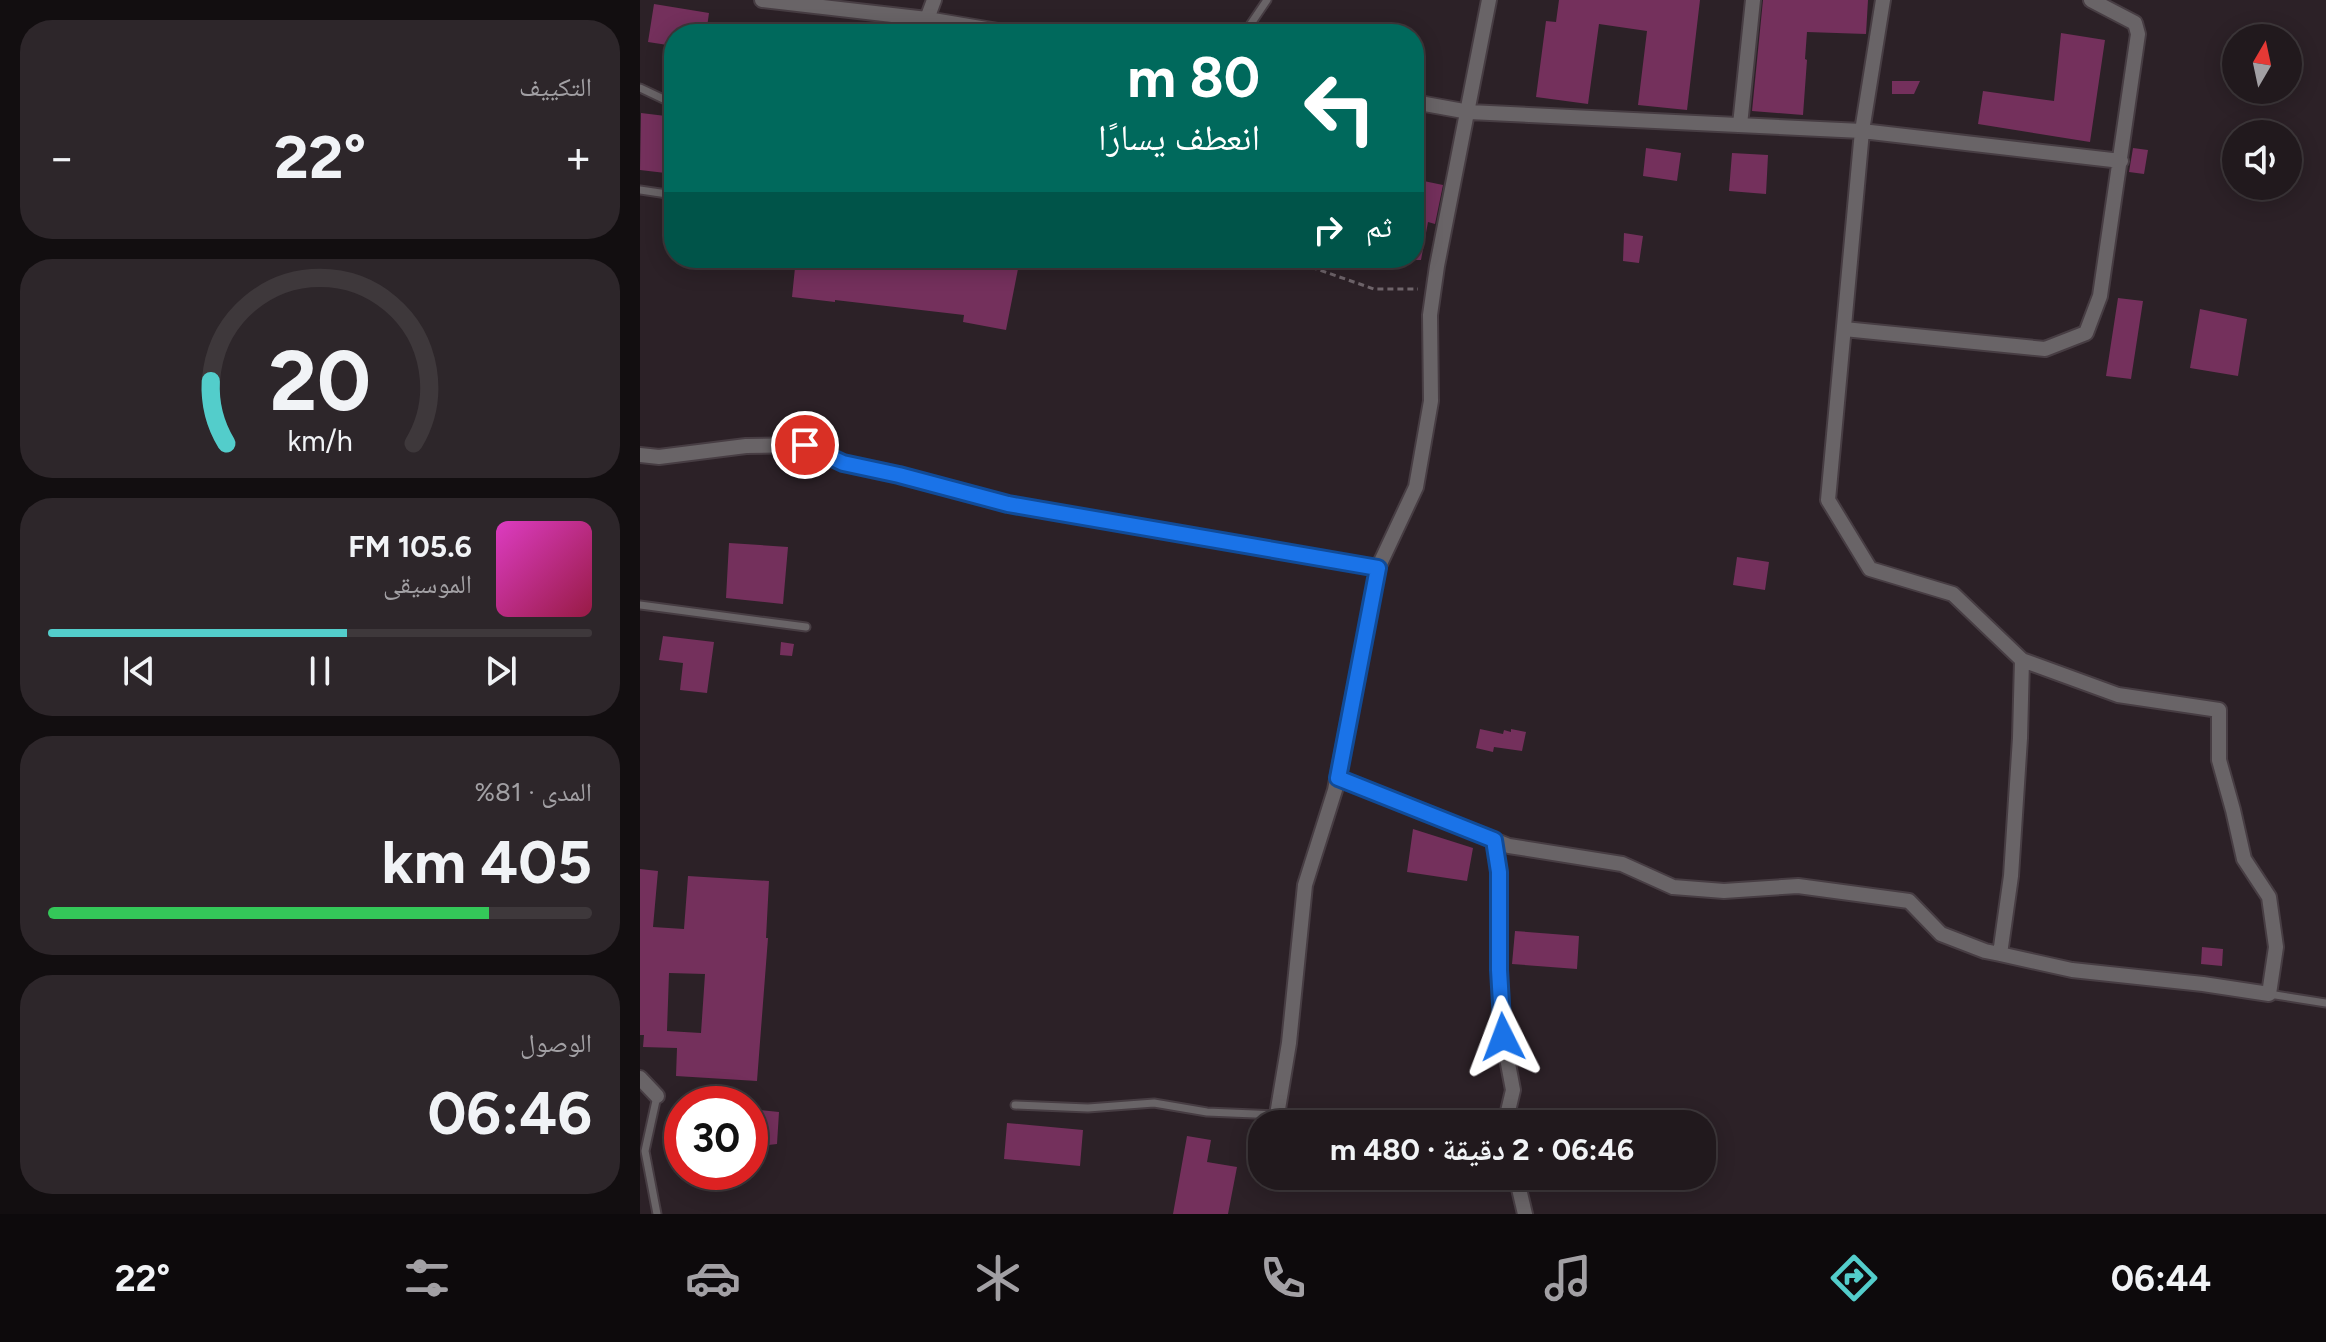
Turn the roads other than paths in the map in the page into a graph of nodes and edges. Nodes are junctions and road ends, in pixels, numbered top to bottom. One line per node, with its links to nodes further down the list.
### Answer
1 (762, 0): 8 (street)
2 (934, 0): 8 (street)
3 (1267, 0): 10 (lane)
4 (1489, 0): 14 (street)
5 (1753, 0): 15 (street)
6 (1883, 0): 16 (street)
7 (2091, 0): 17 (street)
8 (927, 19): 9 (street)
9 (957, 24)
10 (1251, 24)
11 (640, 90): 12 (lane)
12 (664, 100)
13 (1424, 104): 14 (street)
14 (1469, 112): 15 (street); 22 (street)
15 (1740, 125): 16 (street)
16 (1862, 131): 17 (street); 20 (street)
17 (2121, 161): 20 (street)
18 (640, 190): 19 (lane)
19 (664, 194)
20 (1844, 329): 25 (street)
21 (640, 455): 22 (street)
22 (1378, 568): 26 (street)
23 (640, 605): 24 (lane)
24 (806, 627)
25 (2022, 660): 28 (street); 29 (street)
26 (1338, 778): 27 (street); 34 (street)
27 (1494, 840): 28 (street); 35 (street)
28 (2000, 954): 29 (street)
29 (2269, 994): 30 (lane)
30 (2326, 1003)
31 (640, 1078): 32 (street)
32 (657, 1096): 38 (lane)
33 (1015, 1105): 36 (lane)
34 (1278, 1110)
35 (1508, 1110)
36 (1248, 1114)
37 (1519, 1190): 39 (street)
38 (657, 1214)
39 (1525, 1214)

